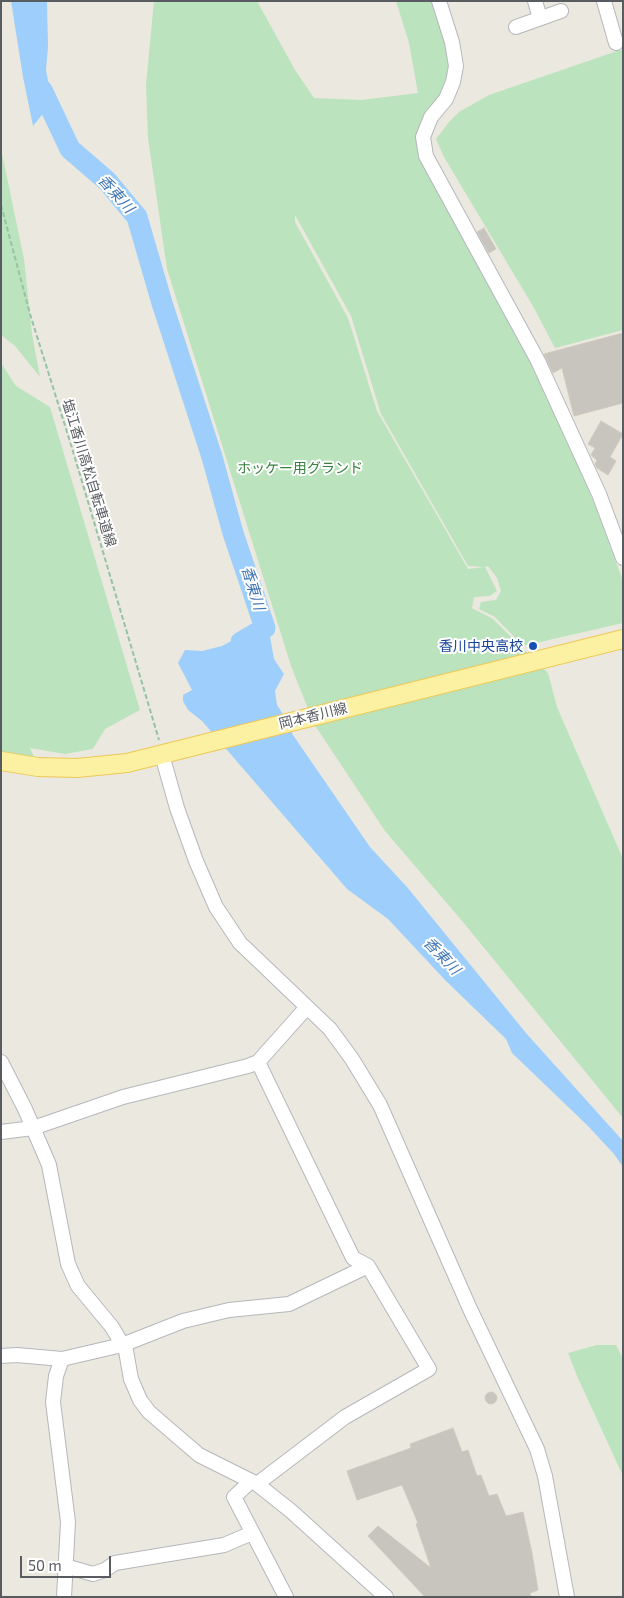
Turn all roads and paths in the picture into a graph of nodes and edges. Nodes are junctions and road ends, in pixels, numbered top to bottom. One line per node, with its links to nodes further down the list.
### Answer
1 (439, 1): 9 (street)
2 (535, 1): 5 (street)
3 (604, 1): 7 (street)
4 (561, 11): 5 (street)
5 (540, 18): 6 (street)
6 (516, 27)
7 (616, 43)
8 (1, 205): 11 (path, 塩江香川高松自転車道線)
9 (623, 558)
10 (623, 639): 11 (main road, 岡本香川線)
11 (161, 750): 12 (main road, 岡本香川線); 13 (street)
12 (1, 761)
13 (307, 1007): 15 (street); 28 (street)
14 (1, 1062): 16 (street)
15 (258, 1062): 16 (street); 18 (street)
16 (33, 1128): 17 (street); 19 (street)
17 (1, 1132)
18 (368, 1266): 19 (street); 22 (street)
19 (122, 1345): 21 (street); 22 (street)
20 (1, 1356): 21 (street)
21 (62, 1359): 24 (street)
22 (254, 1482): 23 (street); 27 (street)
23 (252, 1533): 24 (street); 26 (street)
24 (65, 1566): 25 (street)
25 (64, 1597)
26 (286, 1597)
27 (386, 1597)
28 (567, 1597)

